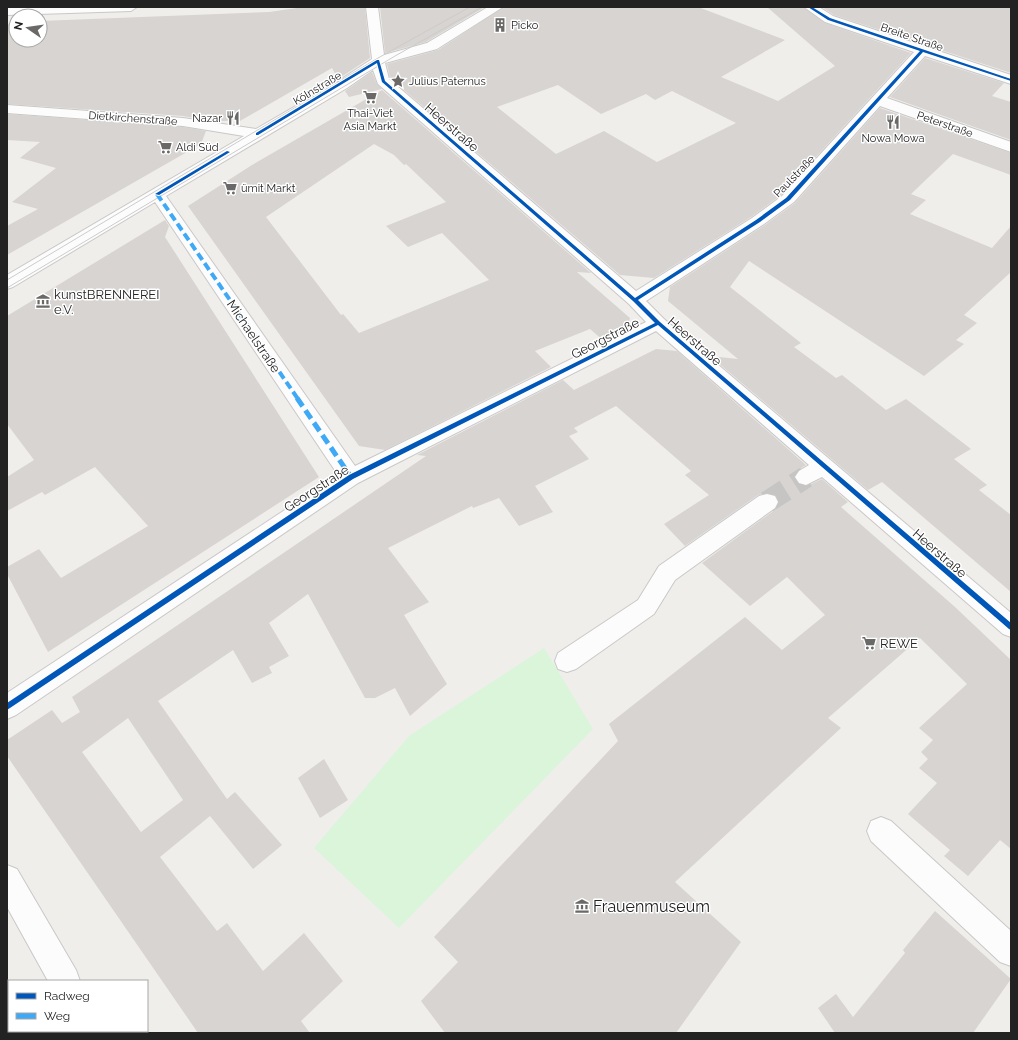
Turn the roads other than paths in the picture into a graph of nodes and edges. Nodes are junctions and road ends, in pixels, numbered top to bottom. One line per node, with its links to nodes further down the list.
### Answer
1 (123, 7): 2 (street); 7 (street)
2 (131, 7)
3 (372, 7): 11 (street, Heerstraße)
4 (475, 7): 8 (street)
5 (497, 7): 11 (street, Kölnstraße)
6 (810, 7): 10 (street, Breite Straße)
7 (7, 11)
8 (444, 24)
9 (425, 34): 11 (street)
10 (922, 51): 12 (street, Breite Straße); 13 (street, Paulstraße)
11 (378, 57): 15 (street, Kölnstraße); 19 (street, Heerstraße)
12 (1011, 80)
13 (878, 100): 16 (street, Peterstraße); 19 (street, Paulstraße)
14 (7, 109): 15 (street, Dietkirchenstraße)
15 (257, 134): 17 (street, Kölnstraße)
16 (1011, 147)
17 (158, 194): 18 (street, Kölnstraße); 21 (street, Michaelstraße)
18 (7, 283)
19 (635, 300): 20 (street, Heerstraße)
20 (658, 323): 21 (street, Georgstraße); 23 (street, Heerstraße)
21 (351, 477): 25 (street, Georgstraße)
22 (767, 502): 24 (street)
23 (1011, 627)
24 (567, 661)
25 (7, 707)
26 (881, 831): 28 (street)
27 (7, 879): 29 (street)
28 (1011, 951)
29 (64, 980)

